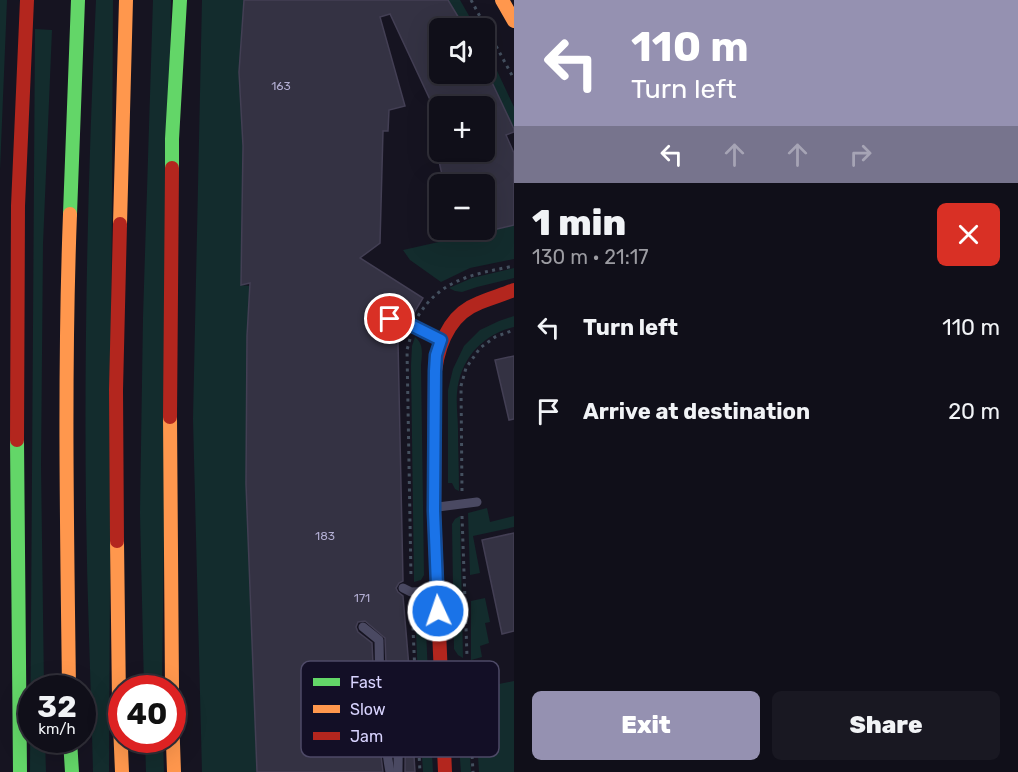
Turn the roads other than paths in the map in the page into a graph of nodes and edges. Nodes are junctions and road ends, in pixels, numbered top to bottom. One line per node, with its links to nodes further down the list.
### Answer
1 (27, 0): 26 (main road)
2 (78, 0): 19 (main road)
3 (126, 0): 28 (main road)
4 (180, 0): 20 (main road)
5 (501, 0): 6 (main road)
6 (514, 21)
7 (514, 290): 8 (main road)
8 (494, 299): 9 (main road); 11 (main road)
9 (514, 299)
10 (390, 319): 11 (lane)
11 (441, 340): 13 (main road)
12 (477, 502): 13 (lane)
13 (434, 508): 15 (main road)
14 (403, 588): 15 (lane)
15 (437, 591): 18 (main road)
16 (363, 627): 17 (lane)
17 (379, 661)
18 (441, 661)
19 (69, 675)
20 (172, 675)
21 (71, 753): 27 (main road)
22 (173, 753): 29 (main road)
23 (387, 757): 30 (lane)
24 (398, 757): 31 (lane)
25 (444, 757): 32 (main road)
26 (20, 772)
27 (72, 772)
28 (122, 772)
29 (174, 772)
30 (390, 772)
31 (398, 772)
32 (445, 772)

